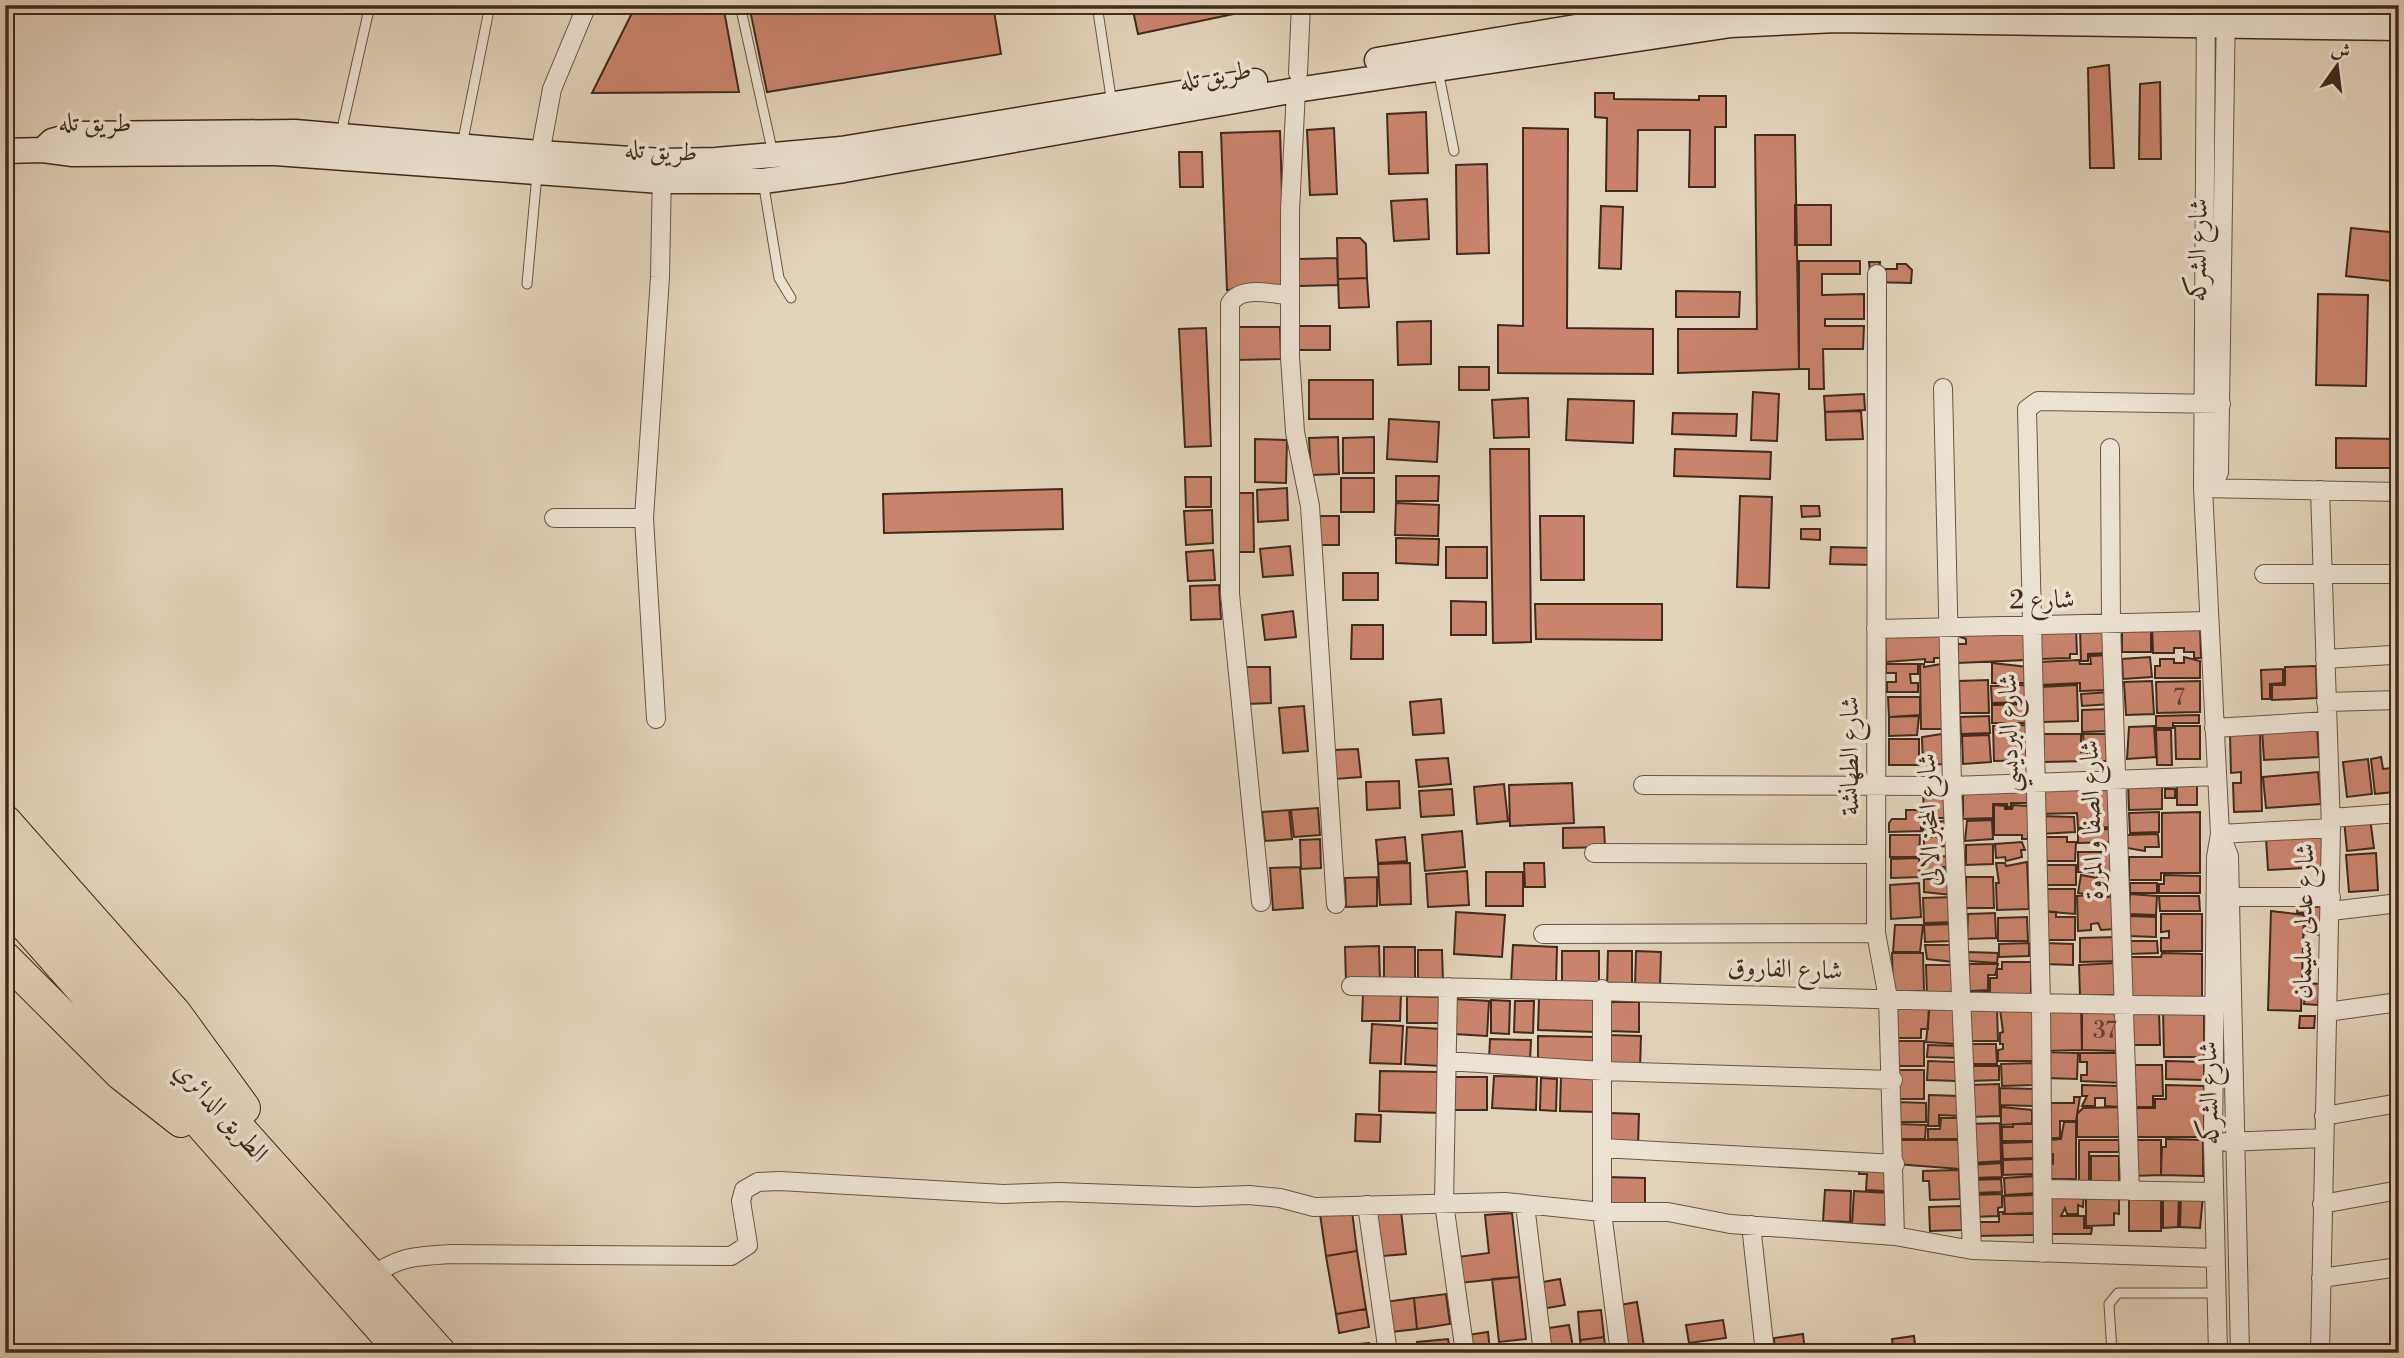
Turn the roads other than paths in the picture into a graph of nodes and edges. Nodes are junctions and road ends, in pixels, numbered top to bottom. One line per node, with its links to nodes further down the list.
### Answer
1 (370, 5): 17 (lane)
2 (490, 5): 18 (lane)
3 (587, 5): 22 (street)
4 (740, 5): 23 (lane)
5 (1097, 5): 15 (lane)
6 (1301, 5): 14 (street)
7 (1726, 5): 14 (main road, طريق تله)
8 (2299, 5): 9 (main road)
9 (2399, 8)
10 (2106, 14): 11 (main road, طريق تله); 13 (main road, طريق تله)
11 (2216, 15): 12 (main road, طريق تله); 30 (street, شارع الشركه)
12 (2399, 28)
13 (1438, 68): 14 (main road, طريق تله); 21 (lane)
14 (1297, 82): 16 (main road, طريق تله); 27 (street)
15 (1112, 104): 16 (main road, طريق تله); 23 (main road, طريق تله)
16 (1154, 107): 23 (main road, طريق تله)
17 (341, 134): 18 (main road, طريق تله); 19 (main road, طريق تله)
18 (461, 147): 22 (main road, طريق تله)
19 (43, 150): 20 (main road, طريق تله); 22 (main road, طريق تله)
20 (5, 151)
21 (1454, 151)
22 (539, 162): 24 (main road, طريق تله); 26 (lane)
23 (769, 169): 24 (main road, طريق تله); 28 (lane)
24 (662, 171): 35 (street)
25 (1877, 274): 44 (street, شارع الطهانشة)
26 (527, 284)
27 (1289, 295): 67 (street); 69 (street)
28 (791, 298)
29 (1943, 388): 43 (street, شارع المخبز الالى)
30 (2212, 404): 32 (street, شارع الشركه); 42 (street, شارع البرديسي)
31 (2110, 448): 41 (street, شارع الصفا و المروة)
32 (2203, 488): 33 (street); 40 (street, شارع الشركه)
33 (2320, 490): 34 (street); 37 (street, شارع عدلى سليمان)
34 (2399, 492)
35 (644, 518): 36 (street); 49 (street)
36 (554, 519)
37 (2322, 573): 38 (street); 39 (street); 46 (street, شارع عدلى سليمان)
38 (2264, 574)
39 (2399, 574)
40 (2208, 621): 41 (street, شارع 2); 51 (street, شارع الشركه)
41 (2111, 624): 42 (street, شارع 2); 53 (street, شارع الصفا و المروة)
42 (2032, 626): 43 (street, شارع 2); 54 (street, شارع البرديسي)
43 (1948, 627): 44 (street, شارع 2); 57 (street, شارع المخبز الالى)
44 (1876, 629): 56 (street, شارع الطهانشة)
45 (2392, 655): 46 (street)
46 (2325, 659): 48 (street, شارع عدلى سليمان)
47 (2399, 700): 48 (street)
48 (2326, 702): 50 (street, شارع عدلى سليمان)
49 (656, 719)
50 (2327, 721): 51 (street); 60 (street, شارع عدلى سليمان)
51 (2214, 728): 52 (street, شارع الشركه)
52 (2217, 776): 53 (street); 61 (street, شارع الشركه)
53 (2116, 780): 54 (street); 81 (street, شارع الصفا و المروة)
54 (2036, 783): 57 (street); 80 (street, شارع البرديسي)
55 (1643, 785): 56 (street)
56 (1876, 786): 57 (street); 63 (street, شارع الطهانشة)
57 (1952, 786): 79 (street, شارع المخبز الالى)
58 (2399, 813): 60 (street)
59 (5, 821): 103 (highway)
60 (2331, 823): 61 (street); 70 (street, شارع عدلى سليمان)
61 (2220, 834): 65 (street, شارع الشركه)
62 (1594, 853): 63 (street)
63 (1875, 854): 71 (street, شارع الطهانشة)
64 (5, 867): 103 (highway, الطريق الدائري)
65 (2223, 897): 70 (street); 82 (street, شارع الشركه); 90 (street, شارع الشركه)
66 (5, 902): 93 (highway, الطريق الدائري)
67 (1261, 902)
68 (2399, 903): 70 (street)
69 (1336, 904)
70 (2331, 904): 83 (street, شارع عدلى سليمان)
71 (1876, 933): 72 (street); 77 (street, شارع الطهانشة)
72 (1543, 934)
73 (5, 958): 93 (highway)
74 (1352, 986): 75 (street, شارع الفاروق)
75 (1448, 987): 76 (street, شارع الفاروق); 84 (street)
76 (1602, 989): 77 (street, شارع الفاروق); 85 (street)
77 (1888, 998): 79 (street, شارع الفاروق); 86 (street, شارع الطهانشة)
78 (2399, 1002): 83 (street)
79 (1962, 1004): 80 (street, شارع الفاروق); 107 (street, شارع المخبز الالى)
80 (2041, 1005): 81 (street, شارع الفاروق); 95 (street, شارع البرديسي)
81 (2124, 1006): 82 (street, شارع الفاروق); 97 (street, شارع الصفا و المروة)
82 (2216, 1006): 91 (street, شارع الشركه)
83 (2327, 1012): 88 (street, شارع عدلى سليمان)
84 (1447, 1061): 85 (street); 99 (street)
85 (1603, 1071): 86 (street); 92 (street)
86 (1893, 1080): 94 (street, شارع الطهانشة)
87 (2399, 1103): 88 (street)
88 (2324, 1116): 89 (street, شارع عدلى سليمان)
89 (2324, 1138): 90 (street); 100 (street, شارع عدلى سليمان)
90 (2235, 1142): 91 (street); 123 (street, شارع الشركه)
91 (2213, 1143): 98 (street, شارع الشركه)
92 (1602, 1148): 94 (street); 104 (street)
93 (232, 1160): 112 (highway, الطريق الدائري)
94 (1895, 1164): 106 (street, شارع الطهانشة)
95 (2044, 1189): 97 (street); 108 (street, شارع البرديسي)
96 (2399, 1189): 100 (street)
97 (2130, 1191): 98 (street)
98 (2213, 1192): 109 (street, شارع الشركه)
99 (1444, 1203): 101 (street); 102 (street); 117 (street)
100 (2322, 1204): 111 (street, شارع عدلى سليمان)
101 (1367, 1205): 112 (street); 116 (street)
102 (1525, 1205): 104 (street); 118 (street)
103 (309, 1208): 112 (highway, الطريق الدائري)
104 (1602, 1212): 105 (street); 119 (street)
105 (1751, 1225): 106 (street); 120 (street)
106 (1895, 1236): 107 (street)
107 (1972, 1250): 108 (street)
108 (2043, 1253): 109 (street)
109 (2215, 1258): 113 (street, شارع الشركه)
110 (2399, 1267): 111 (street)
111 (2321, 1278): 124 (street, شارع عدلى سليمان)
112 (361, 1286): 114 (highway, الطريق الدائري); 115 (highway, الطريق الدائري)
113 (2215, 1293): 121 (lane); 122 (street, شارع الشركه)
114 (403, 1353)
115 (440, 1353)
116 (1388, 1353)
117 (1465, 1353)
118 (1543, 1353)
119 (1620, 1353)
120 (1765, 1353)
121 (2112, 1353)
122 (2218, 1353)
123 (2240, 1353)
124 (2320, 1353)

